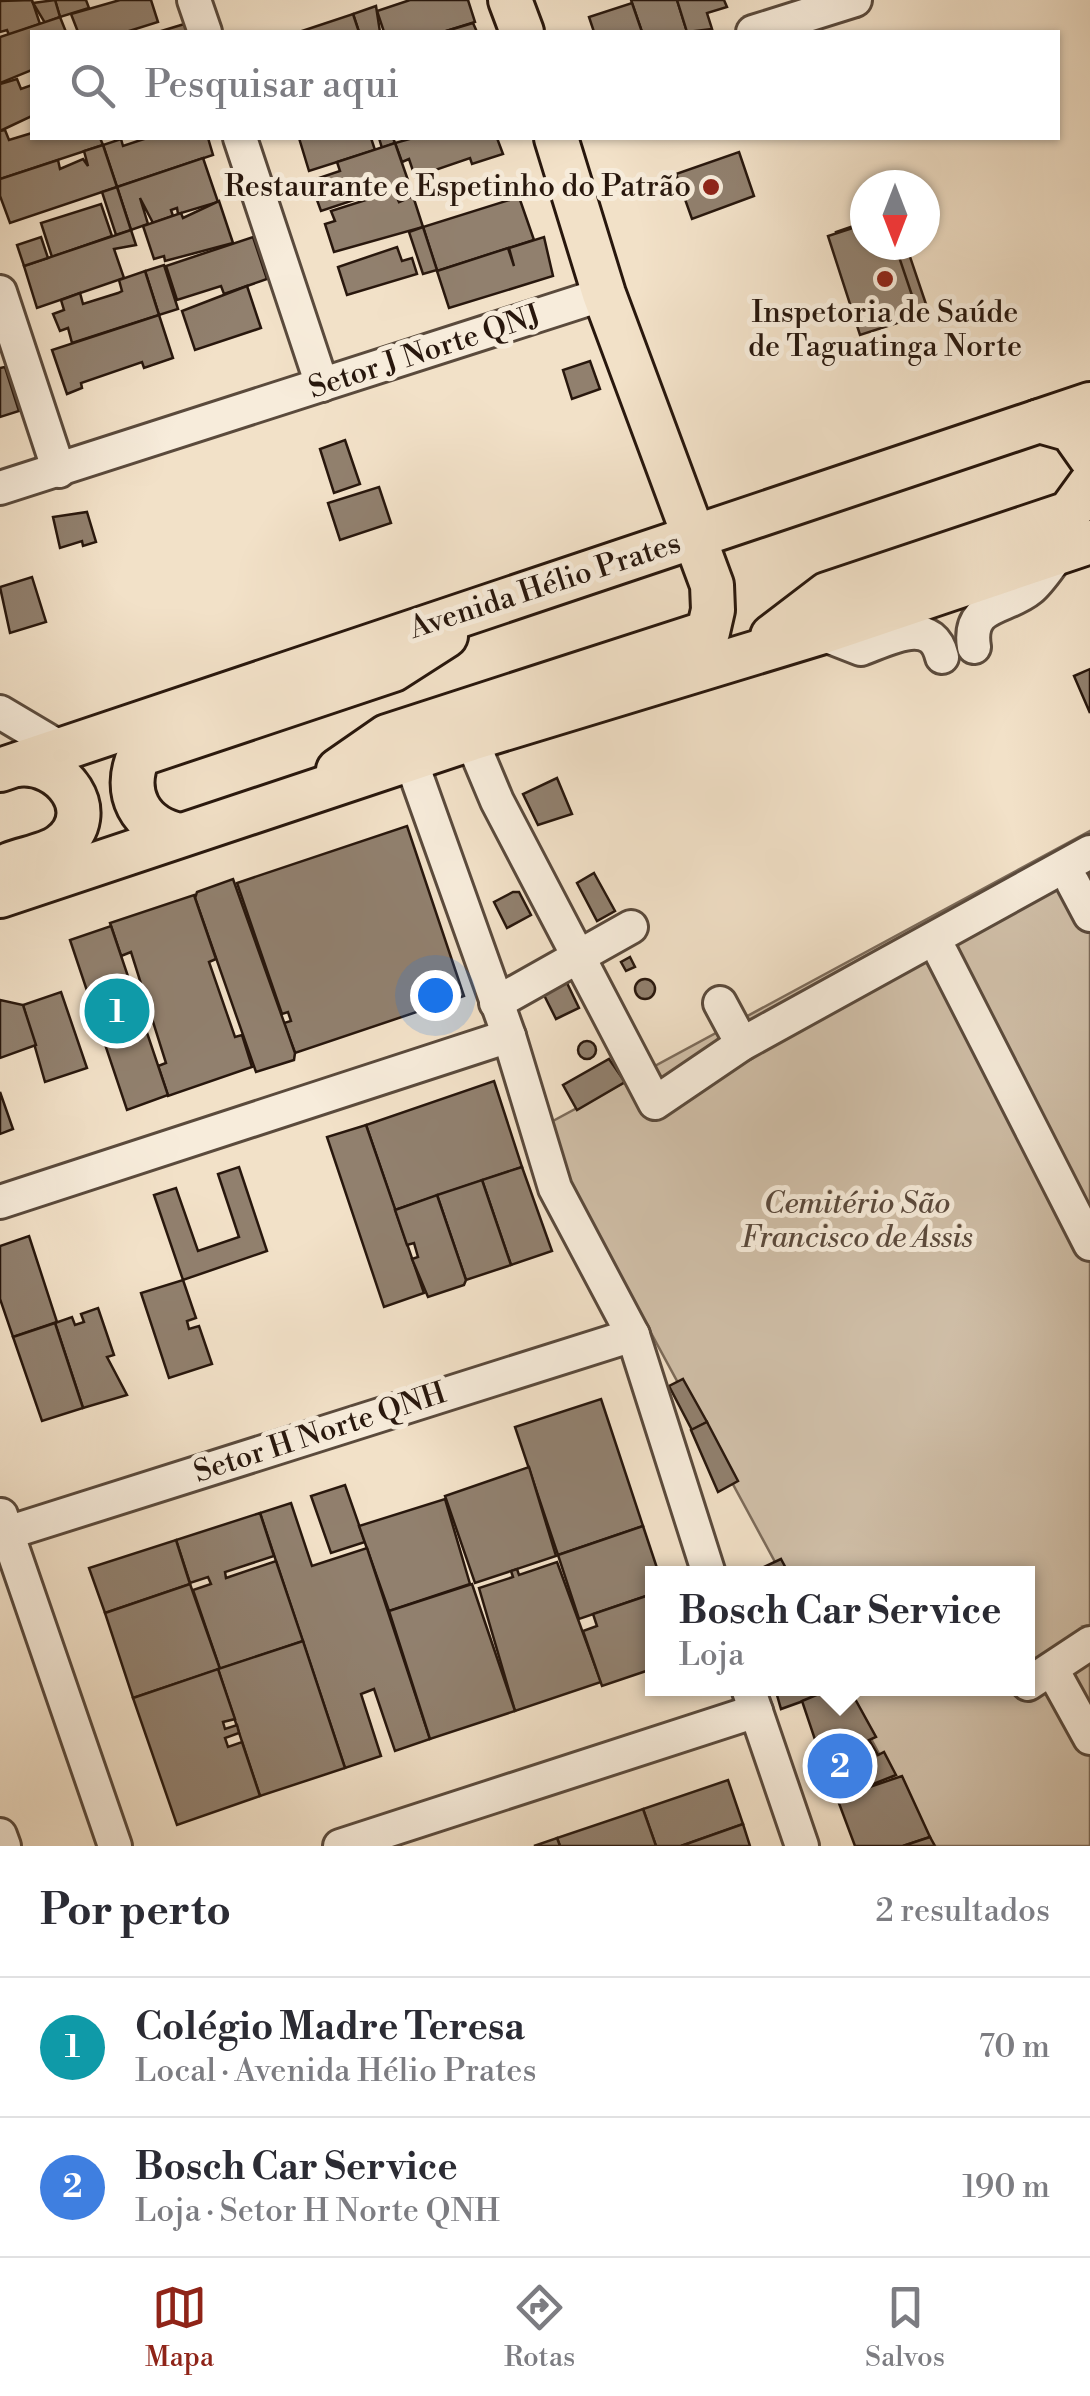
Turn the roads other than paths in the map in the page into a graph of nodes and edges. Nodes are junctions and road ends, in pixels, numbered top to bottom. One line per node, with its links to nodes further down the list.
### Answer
1 (194, 0): 4 (street)
2 (510, 0): 5 (main road)
3 (856, 0): 6 (street)
4 (204, 30)
5 (521, 30)
6 (759, 30)
7 (241, 140): 11 (street)
8 (557, 140): 10 (main road)
9 (0, 292): 15 (street)
10 (604, 294): 11 (street, Setor J Norte QNJ); 18 (main road)
11 (322, 385): 15 (street, Setor J Norte QNJ)
12 (1090, 404): 13 (main road, Avenida Hélio Prates)
13 (1039, 421): 14 (main road); 18 (main road, Avenida Hélio Prates)
14 (1090, 458)
15 (59, 470): 17 (street, Setor J Norte QNJ)
16 (1090, 484): 23 (main road)
17 (0, 488)
18 (694, 537): 20 (main road, Avenida Hélio Prates); 30 (main road)
19 (1075, 546): 21 (main road); 22 (street)
20 (510, 596): 27 (main road, Avenida Hélio Prates); 31 (main road)
21 (820, 632): 23 (main road); 24 (street)
22 (974, 647)
23 (747, 655): 26 (main road)
24 (942, 657)
25 (0, 712): 27 (street)
26 (471, 739): 28 (main road); 39 (street)
27 (64, 750): 29 (main road, Avenida Hélio Prates)
28 (411, 761): 30 (main road); 40 (street)
29 (8, 767): 33 (main road)
30 (300, 796): 31 (main road)
31 (180, 835): 35 (main road)
32 (1090, 852): 43 (street)
33 (0, 867)
34 (1074, 883): 36 (street)
35 (0, 896)
36 (1090, 915)
37 (631, 927): 39 (street)
38 (942, 954): 45 (street)
39 (577, 958): 40 (street); 43 (street)
40 (496, 1003): 42 (street)
41 (720, 1003): 43 (street)
42 (510, 1036): 44 (street); 46 (street)
43 (742, 1044)
44 (0, 1202)
45 (1090, 1244)
46 (633, 1334): 47 (street, Setor H Norte QNH); 48 (street)
47 (3, 1523): 56 (street)
48 (706, 1566)
49 (1090, 1644): 50 (street)
50 (1035, 1679)
51 (1035, 1692): 53 (street)
52 (752, 1700): 57 (street); 58 (street)
53 (1090, 1738)
54 (0, 1836): 55 (street)
55 (4, 1846)
56 (115, 1846)
57 (340, 1846)
58 (802, 1846)

